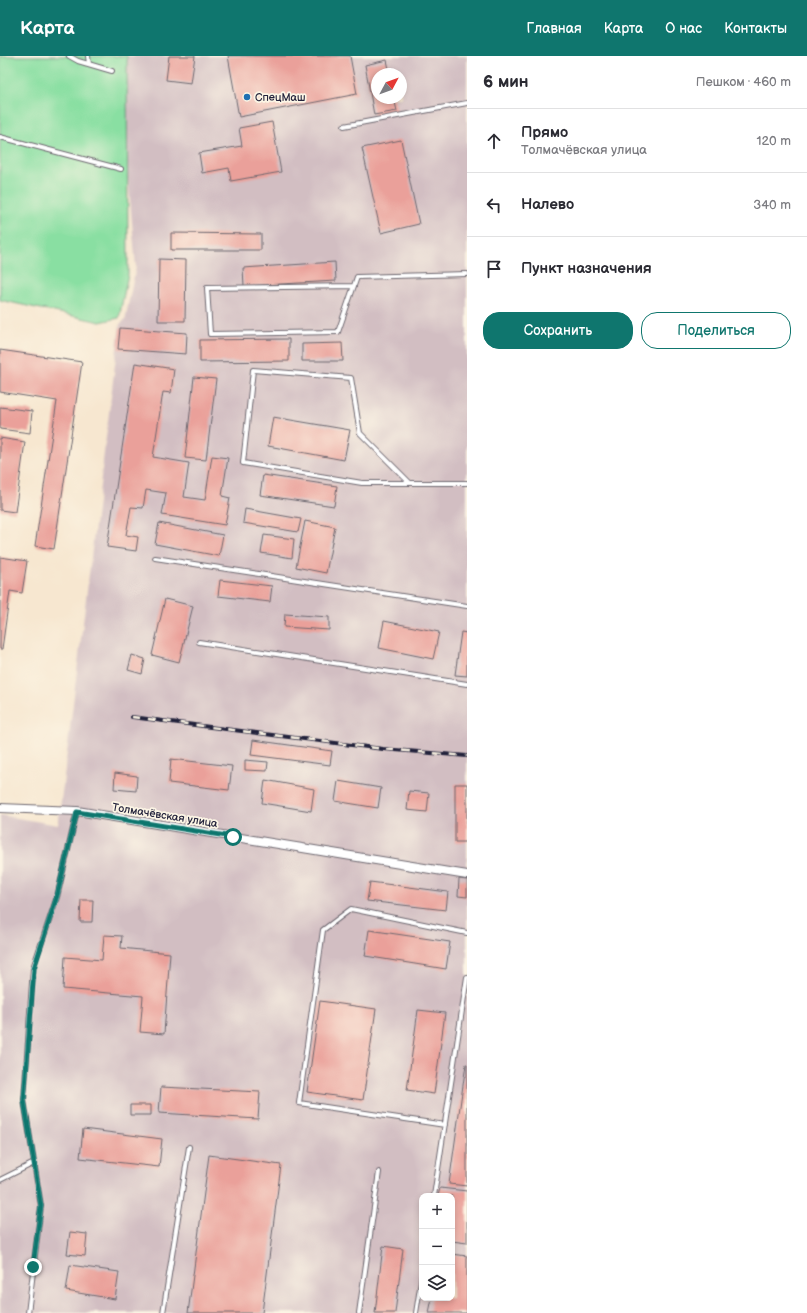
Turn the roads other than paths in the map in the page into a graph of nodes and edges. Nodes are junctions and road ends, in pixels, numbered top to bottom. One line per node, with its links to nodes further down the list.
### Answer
1 (69, 56): 3 (lane)
2 (88, 56): 3 (lane)
3 (89, 64): 4 (lane)
4 (112, 70)
5 (467, 103): 6 (lane)
6 (344, 126)
7 (0, 137): 8 (lane)
8 (121, 169)
9 (467, 274): 10 (lane)
10 (354, 286): 10 (lane)
11 (410, 483): 11 (lane); 12 (lane)
12 (467, 483)
13 (155, 558): 14 (lane)
14 (467, 606)
15 (199, 642): 16 (lane)
16 (467, 684)
17 (0, 808): 18 (street, Толмачёвская улица)
18 (77, 812): 19 (street, Толмачёвская улица); 24 (lane)
19 (467, 875)
20 (467, 933): 22 (lane)
21 (467, 977): 22 (lane)
22 (445, 1125): 27 (lane)
23 (189, 1147): 30 (lane)
24 (34, 1163): 26 (lane); 29 (lane)
25 (379, 1172): 31 (lane)
26 (0, 1180)
27 (434, 1193)
28 (419, 1294): 32 (lane)
29 (28, 1313)
30 (163, 1313)
31 (359, 1313)
32 (416, 1313)

